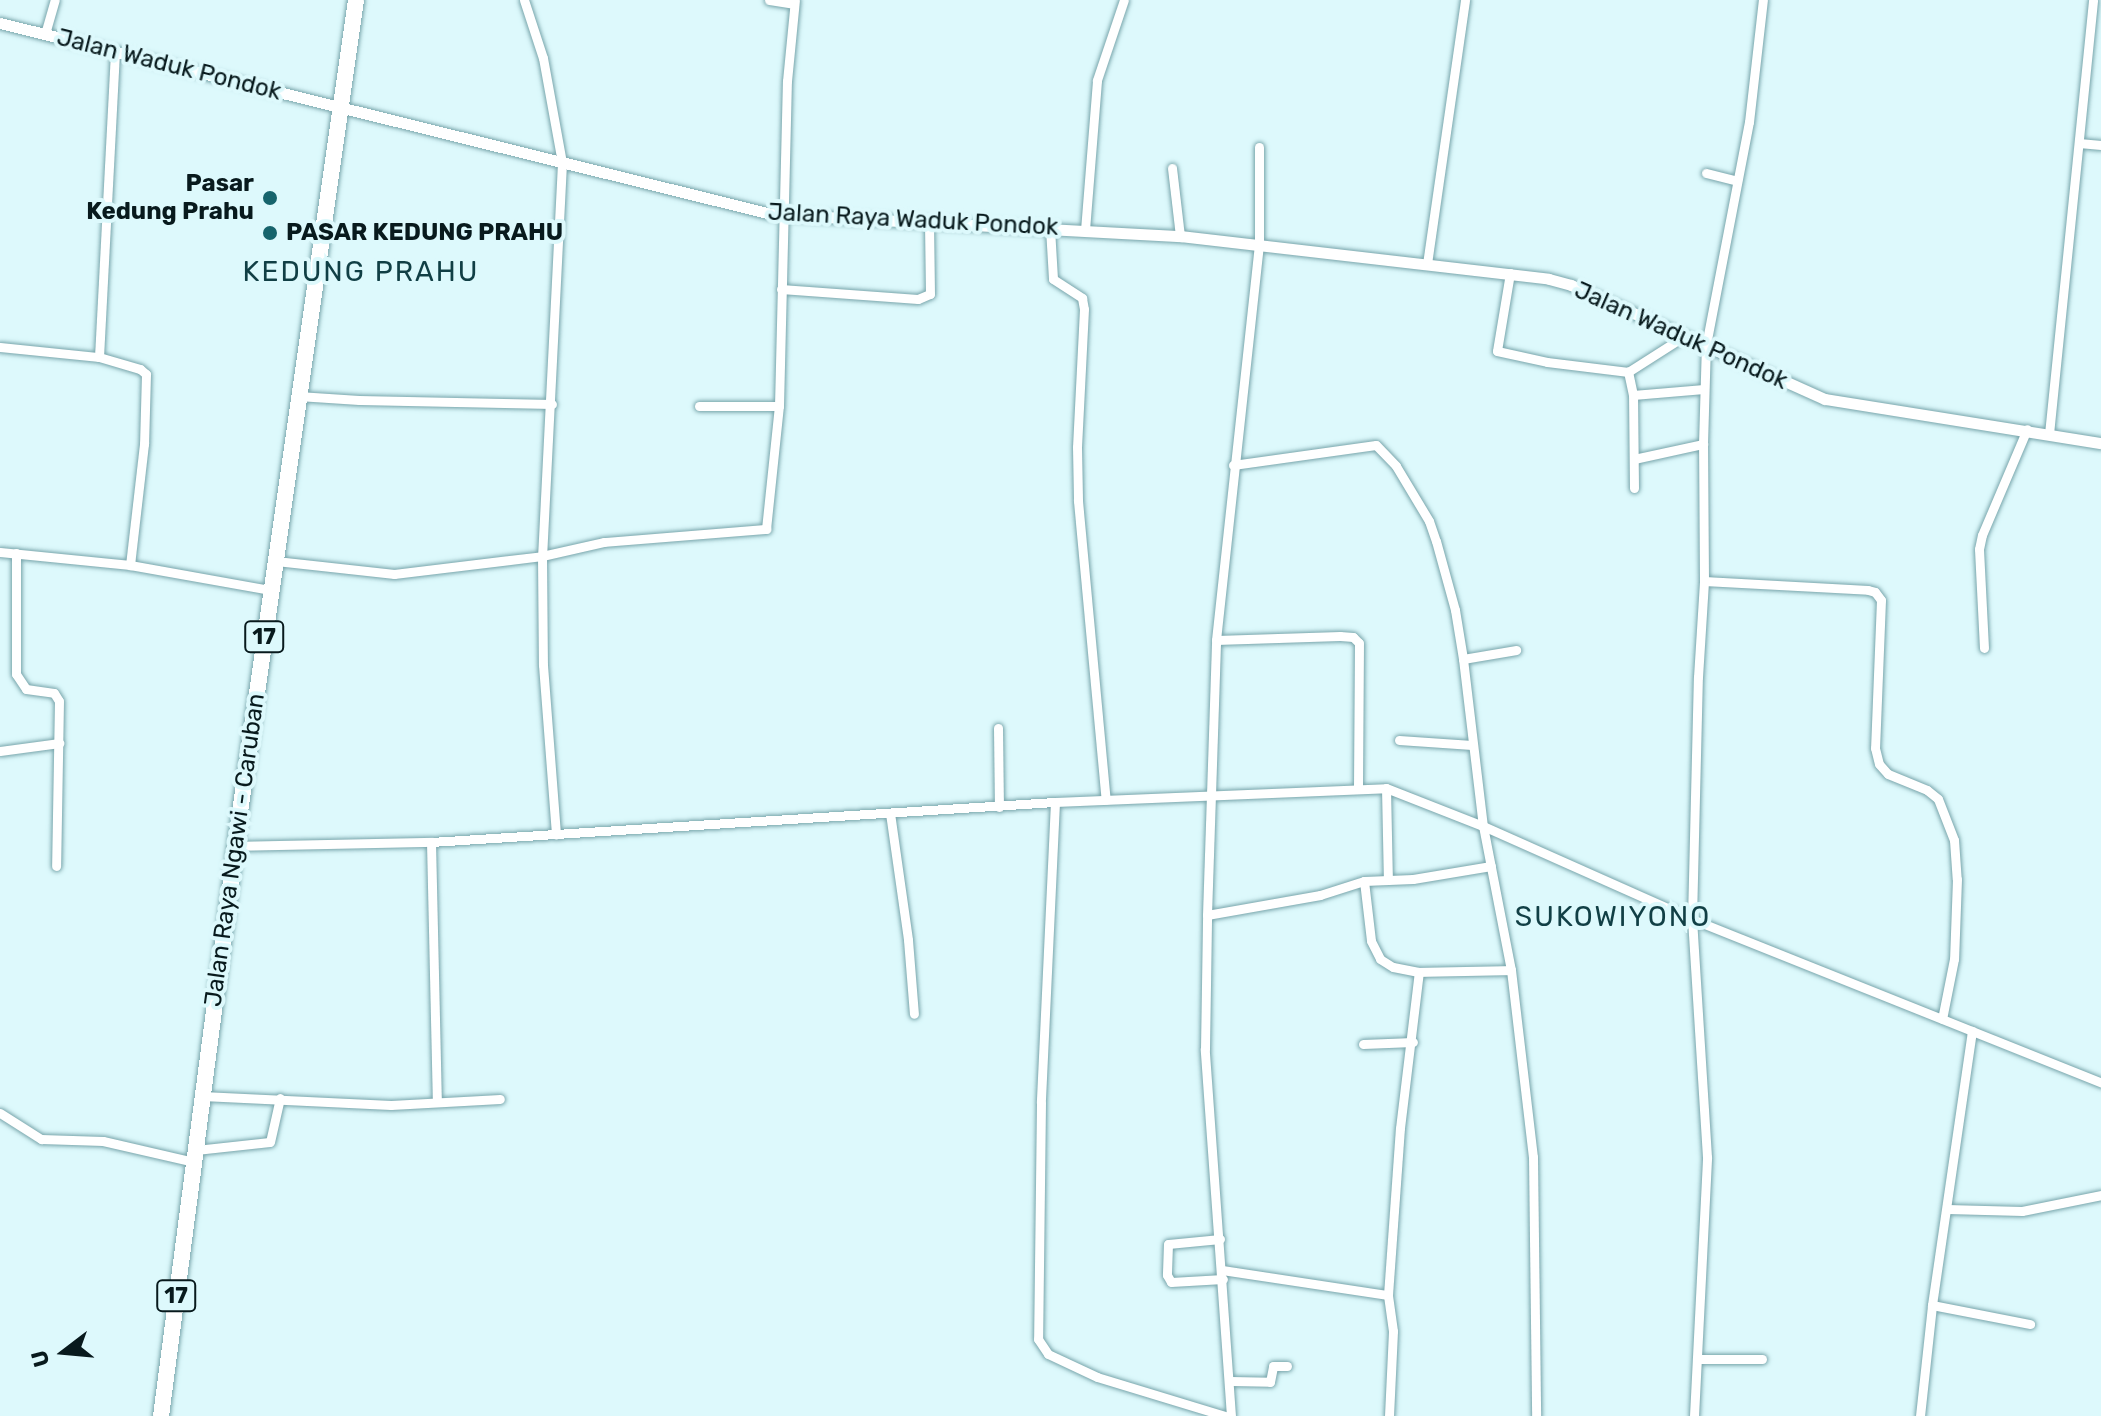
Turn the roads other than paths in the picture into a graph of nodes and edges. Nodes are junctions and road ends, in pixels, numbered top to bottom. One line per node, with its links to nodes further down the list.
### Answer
1 (55, 0): 11 (street)
2 (356, 0): 13 (highway, Jalan Raya Ngawi - Caruban / 17)
3 (524, 0): 17 (street)
4 (769, 0): 9 (street)
5 (1124, 0): 24 (street)
6 (1465, 0): 27 (street)
7 (1763, 0): 20 (street)
8 (2093, 0): 14 (street)
9 (795, 2): 21 (street)
10 (0, 23): 11 (street, Jalan Waduk Pondok)
11 (45, 34): 12 (street, Jalan Waduk Pondok)
12 (115, 51): 13 (street, Jalan Waduk Pondok); 33 (street)
13 (339, 108): 17 (street, Jalan Raya Waduk Pondok); 37 (highway, Jalan Raya Ngawi - Caruban / 17)
14 (2079, 143): 15 (street); 42 (street)
15 (2101, 145)
16 (1259, 147): 26 (street)
17 (562, 163): 21 (street, Jalan Raya Waduk Pondok); 38 (street)
18 (1172, 168): 25 (street)
19 (1706, 173): 20 (street)
20 (1737, 181): 31 (street)
21 (783, 216): 22 (street, Jalan Raya Waduk Pondok); 29 (street)
22 (929, 223): 23 (street, Jalan Raya Waduk Pondok); 29 (street)
23 (1050, 228): 24 (street, Jalan Raya Waduk Pondok); 67 (street)
24 (1085, 230): 25 (street, Jalan Raya Waduk Pondok)
25 (1180, 236): 26 (street, Jalan Raya Waduk Pondok)
26 (1259, 246): 27 (street, Jalan Waduk Pondok); 46 (street)
27 (1427, 264): 28 (street, Jalan Waduk Pondok)
28 (1510, 273): 30 (street, Jalan Waduk Pondok); 34 (street)
29 (781, 289): 40 (street)
30 (1683, 337): 31 (street, Jalan Waduk Pondok); 34 (street)
31 (1706, 345): 35 (street); 41 (street, Jalan Waduk Pondok)
32 (0, 347): 33 (street)
33 (99, 357): 52 (street)
34 (1628, 372): 36 (street)
35 (1704, 389): 36 (street); 44 (street)
36 (1633, 395): 45 (street)
37 (298, 396): 38 (street); 51 (highway, Jalan Raya Ngawi - Caruban / 17)
38 (552, 404): 50 (street)
39 (699, 406): 40 (street)
40 (779, 406): 50 (street)
41 (2027, 429): 42 (street, Jalan Waduk Pondok); 56 (street)
42 (2049, 434): 43 (street, Jalan Waduk Pondok)
43 (2101, 443)
44 (1703, 444): 45 (street); 53 (street)
45 (1634, 459): 47 (street)
46 (1233, 465): 55 (street); 58 (street)
47 (1634, 488)
48 (0, 552): 49 (street)
49 (16, 553): 52 (street); 61 (street)
50 (542, 556): 51 (street); 72 (street)
51 (276, 561): 54 (highway, Jalan Raya Ngawi - Caruban / 17)
52 (130, 565): 54 (street)
53 (1704, 581): 80 (street); 84 (street)
54 (271, 590): 74 (highway, Jalan Raya Ngawi - Caruban / 17)
55 (1216, 640): 64 (street); 66 (street)
56 (1984, 648)
57 (1516, 650): 58 (street)
58 (1463, 659): 62 (street)
59 (998, 728): 69 (street)
60 (1399, 740): 62 (street)
61 (59, 743): 63 (street); 75 (street)
62 (1472, 745): 71 (street)
63 (0, 751)
64 (1358, 788): 65 (street); 66 (street)
65 (1386, 788): 71 (street); 77 (street)
66 (1211, 795): 67 (street); 79 (street)
67 (1106, 800): 68 (street)
68 (1055, 802): 69 (street); 107 (street)
69 (999, 807): 70 (street)
70 (890, 813): 72 (street); 83 (street)
71 (1483, 826): 76 (street); 80 (street)
72 (556, 835): 73 (street)
73 (431, 842): 74 (street); 92 (street)
74 (235, 846): 89 (highway, Jalan Raya Ngawi - Caruban / 17)
75 (56, 866)
76 (1491, 866): 77 (street); 81 (street)
77 (1388, 880): 78 (street)
78 (1364, 881): 79 (street); 82 (street)
79 (1207, 915): 97 (street)
80 (1692, 919): 84 (street); 102 (street)
81 (1511, 970): 82 (street); 110 (street)
82 (1419, 972): 86 (street)
83 (914, 1014)
84 (1942, 1019): 85 (street)
85 (1972, 1031): 88 (street); 96 (street)
86 (1413, 1042): 87 (street); 99 (street)
87 (1363, 1044)
88 (2101, 1083)
89 (202, 1096): 90 (street); 94 (highway, Jalan Raya Ngawi - Caruban / 17)
90 (280, 1098): 92 (street); 94 (street)
91 (500, 1099): 92 (street)
92 (437, 1102)
93 (0, 1113): 94 (street)
94 (194, 1163): 106 (highway, Jalan Raya Ngawi - Caruban / 17)
95 (2101, 1195): 96 (street)
96 (1947, 1209): 100 (street)
97 (1220, 1239): 98 (street); 98 (street)
98 (1222, 1275): 99 (street); 105 (street)
99 (1388, 1295): 109 (street)
100 (1932, 1305): 101 (street); 112 (street)
101 (2030, 1324)
102 (1697, 1359): 103 (street); 111 (street)
103 (1762, 1359)
104 (1287, 1366): 105 (street)
105 (1231, 1381): 108 (street)
106 (161, 1416)
107 (1225, 1416)
108 (1231, 1416)
109 (1389, 1416)
110 (1536, 1416)
111 (1694, 1416)
112 (1920, 1416)

